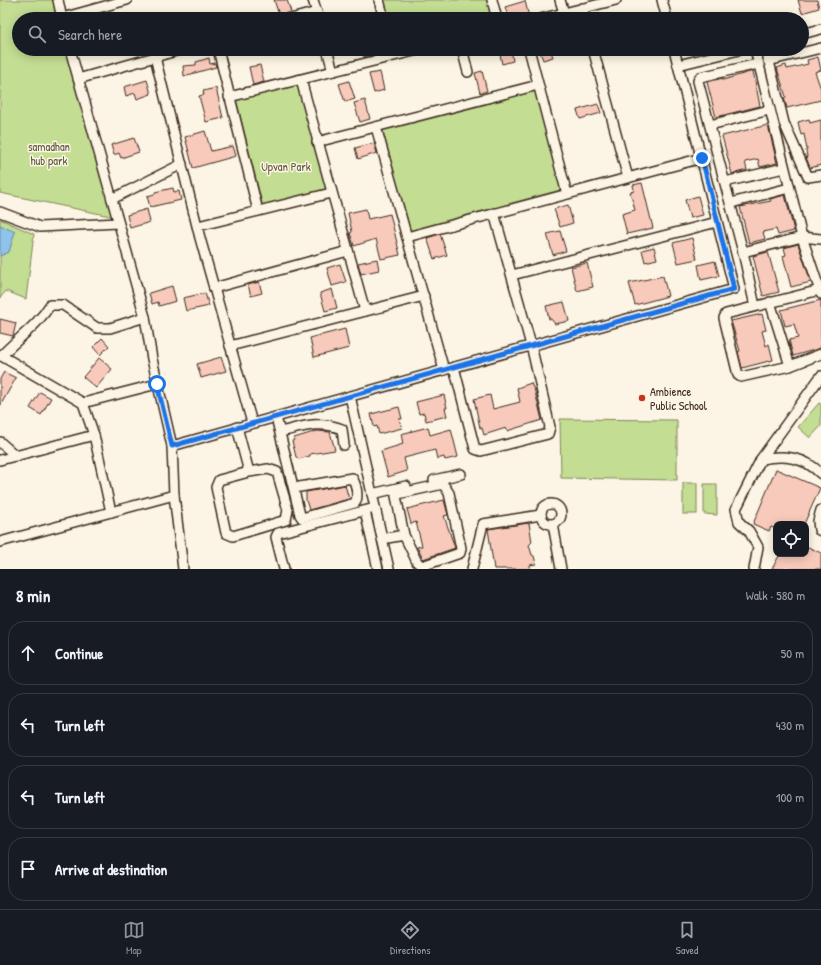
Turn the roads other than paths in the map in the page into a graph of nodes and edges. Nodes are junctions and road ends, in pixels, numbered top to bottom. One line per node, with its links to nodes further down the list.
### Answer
1 (58, 0): 10 (street)
2 (127, 0): 11 (street)
3 (313, 0): 12 (street)
4 (379, 0): 13 (street)
5 (492, 0): 14 (street)
6 (560, 0): 15 (street)
7 (616, 0): 9 (street)
8 (662, 0): 18 (street)
9 (582, 8): 16 (street); 17 (street)
10 (61, 12)
11 (84, 12)
12 (317, 12)
13 (382, 12)
14 (495, 12)
15 (564, 12)
16 (568, 12)
17 (583, 12)
18 (665, 12)
19 (821, 29): 20 (street)
20 (809, 32)
21 (821, 48): 22 (street)
22 (809, 51)
23 (72, 56): 42 (street)
24 (159, 56): 36 (street)
25 (220, 56): 45 (street)
26 (329, 56): 40 (street)
27 (383, 56): 40 (street)
28 (464, 56): 41 (street)
29 (531, 56): 44 (street)
30 (595, 56): 54 (street)
31 (676, 56): 39 (street)
32 (715, 56): 39 (street)
33 (756, 56): 38 (street)
34 (767, 56): 37 (street)
35 (788, 56): 37 (street)
36 (155, 57): 42 (street); 51 (street)
37 (768, 61): 53 (street)
38 (758, 64): 46 (street); 47 (street)
39 (678, 65): 50 (street)
40 (333, 71): 43 (street)
41 (468, 72)
42 (78, 78): 59 (street)
43 (300, 80): 45 (street); 49 (street)
44 (538, 85): 48 (street); 58 (street)
45 (230, 98): 62 (street)
46 (769, 110): 47 (street); 52 (street)
47 (710, 125): 55 (street)
48 (376, 127): 49 (street); 68 (street)
49 (317, 142): 57 (street)
50 (702, 158): 54 (street); 60 (street)
51 (182, 164): 59 (street); 67 (street)
52 (784, 168): 55 (street); 56 (street)
53 (821, 176)
54 (628, 178): 58 (street)
55 (725, 182): 61 (street)
56 (789, 188): 61 (street); 69 (street)
57 (331, 193): 62 (street); 71 (street)
58 (567, 194): 64 (street)
59 (112, 199): 66 (street)
60 (712, 200): 61 (street); 65 (street)
61 (730, 200): 72 (street)
62 (258, 211): 67 (street)
63 (0, 212): 66 (street)
64 (494, 213): 68 (street); 73 (street)
65 (717, 222): 73 (street); 81 (street)
66 (118, 223): 80 (street)
67 (198, 226): 74 (street)
68 (407, 237): 76 (street)
69 (802, 237): 70 (street); 72 (street); 75 (street)
70 (821, 239)
71 (348, 251): 74 (street); 79 (street)
72 (743, 252): 78 (street)
73 (512, 275): 81 (street)
74 (214, 288): 82 (street)
75 (820, 292): 77 (street)
76 (424, 296): 79 (street); 87 (street)
77 (770, 302): 78 (street); 85 (street)
78 (755, 306): 85 (street)
79 (365, 311): 82 (street)
80 (145, 317): 84 (street); 89 (street)
81 (531, 345): 86 (street); 86 (street)
82 (230, 346): 93 (street)
83 (821, 354): 85 (street)
84 (1, 356): 91 (street)
85 (790, 366)
86 (454, 367): 87 (street)
87 (444, 370): 90 (street)
88 (821, 376): 101 (street)
89 (157, 384): 91 (street); 99 (street)
90 (350, 396): 92 (street); 107 (street)
91 (82, 403): 96 (street)
92 (276, 417): 93 (street); 95 (street)
93 (252, 423): 94 (street)
94 (237, 427): 99 (street); 103 (street)
95 (280, 432): 98 (street); 106 (street)
96 (94, 435): 100 (street); 112 (street)
97 (0, 442): 100 (street)
98 (344, 445)
99 (172, 446): 108 (street)
100 (16, 456): 102 (street)
101 (761, 459): 105 (street); 125 (street)
102 (0, 460)
103 (249, 472): 103 (street)
104 (461, 474): 107 (street)
105 (821, 474)
106 (294, 488): 106 (street)
107 (372, 494): 109 (street)
108 (174, 495): 112 (street); 119 (street)
109 (375, 508): 111 (street); 117 (street)
110 (821, 510): 115 (street)
111 (365, 511): 120 (street); 121 (street)
112 (110, 512): 118 (street)
113 (541, 515): 114 (street); 114 (street); 123 (street)
114 (553, 524): 124 (street)
115 (821, 531)
116 (404, 535): 116 (street); 117 (street)
117 (382, 539): 122 (street)
118 (0, 542)
119 (184, 569)
120 (284, 569)
121 (378, 569)
122 (389, 569)
123 (472, 569)
124 (561, 569)
125 (754, 569)

